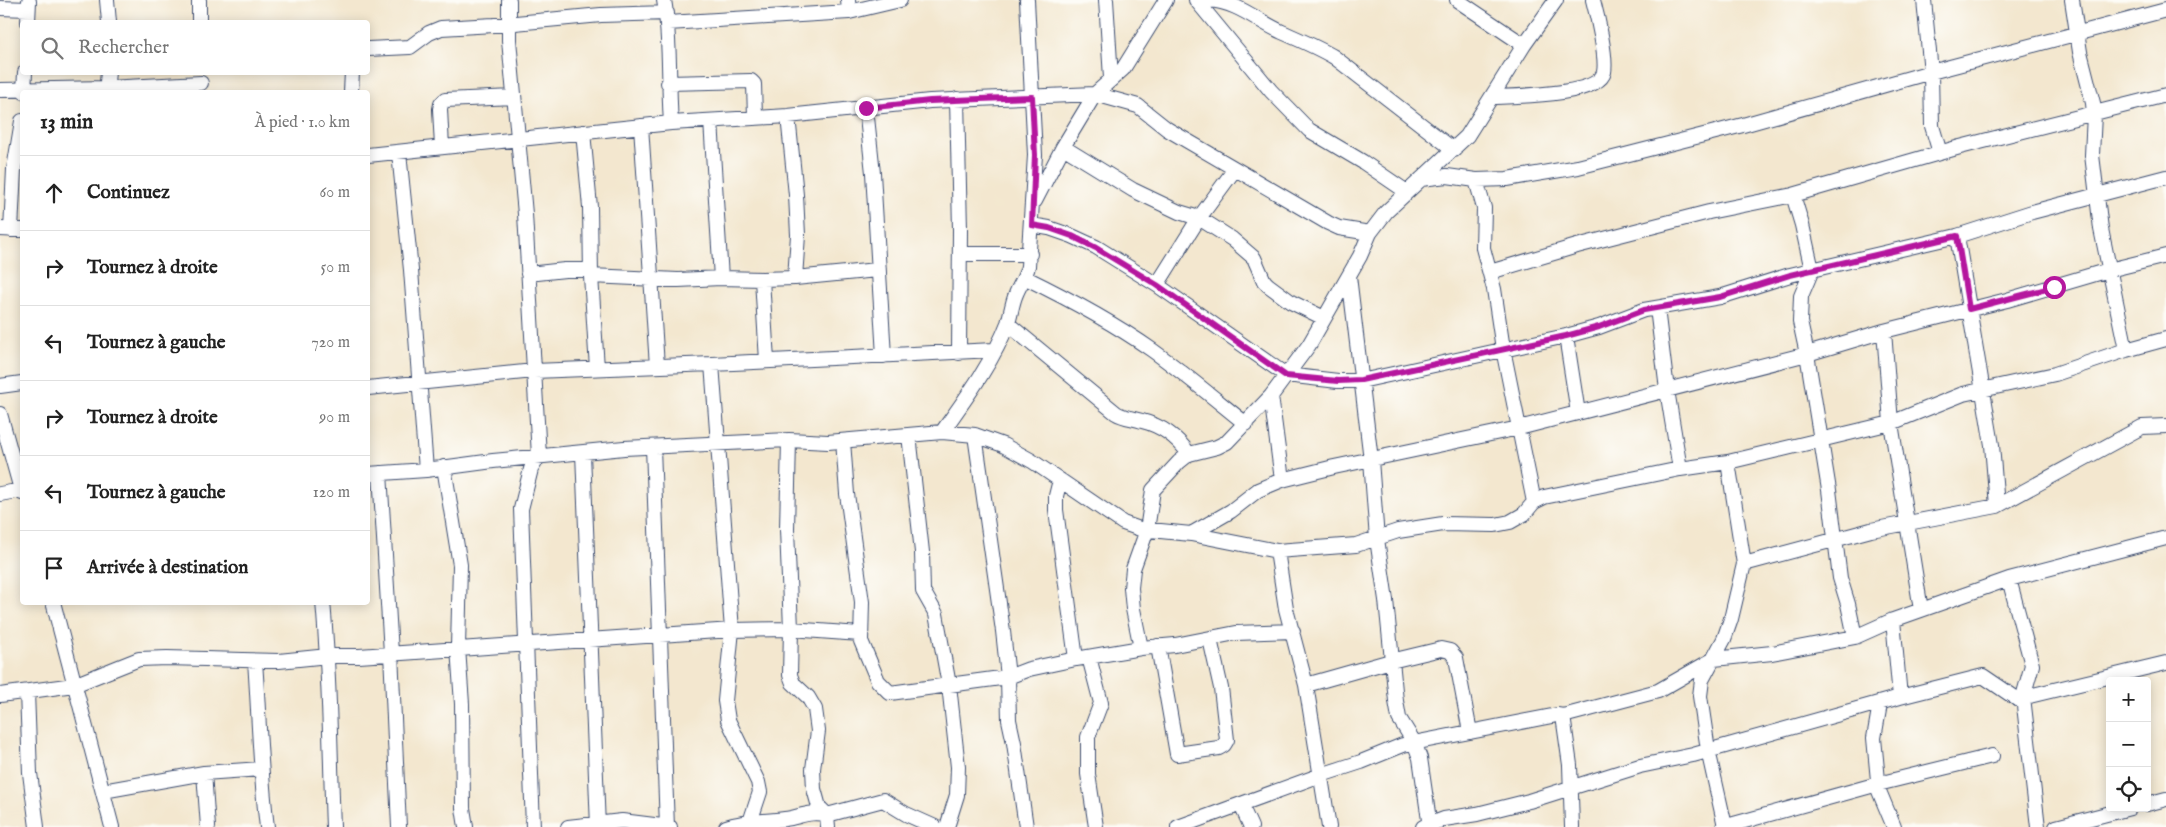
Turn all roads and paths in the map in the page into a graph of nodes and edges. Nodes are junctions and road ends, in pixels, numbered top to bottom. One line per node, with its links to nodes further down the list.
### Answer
1 (108, 0): 19 (street)
2 (198, 0): 20 (street)
3 (509, 0): 21 (street)
4 (900, 0): 14 (street)
5 (1027, 0): 40 (street)
6 (1106, 0): 29 (street)
7 (1166, 0): 29 (street)
8 (1457, 0): 23 (street)
9 (1556, 0): 23 (street)
10 (1593, 0): 41 (street)
11 (1924, 0): 25 (street)
12 (2072, 0): 22 (street)
13 (1203, 1): 55 (street); 63 (street)
14 (848, 6): 18 (street)
15 (0, 8): 16 (street)
16 (28, 10)
17 (2166, 10): 22 (street)
18 (666, 12): 21 (street); 31 (street)
19 (109, 20)
20 (199, 20)
21 (510, 24): 24 (street); 39 (street)
22 (2077, 34): 25 (street); 44 (street)
23 (1524, 45): 41 (street)
24 (370, 49)
25 (1932, 72): 57 (street); 62 (street)
26 (25, 75): 33 (street)
27 (108, 75): 34 (street)
28 (352, 75): 35 (street)
29 (1111, 78): 37 (street)
30 (202, 83): 34 (street)
31 (668, 83): 46 (street); 48 (street)
32 (0, 90): 36 (street)
33 (24, 90)
34 (106, 90)
35 (351, 90)
36 (20, 91)
37 (1095, 94): 40 (street); 54 (street); 59 (street)
38 (2166, 95): 44 (street)
39 (514, 97): 52 (street); 53 (street)
40 (1032, 97): 42 (street); 66 (street)
41 (1492, 97): 55 (street)
42 (957, 99): 43 (street); 72 (street)
43 (866, 108): 45 (street); 75 (street)
44 (2094, 114): 57 (street); 65 (street)
45 (788, 116): 46 (street); 84 (street)
46 (755, 117): 47 (street)
47 (712, 121): 48 (street); 83 (street)
48 (671, 123): 49 (street)
49 (641, 126): 50 (street); 82 (street)
50 (583, 132): 52 (street); 79 (street)
51 (20, 133): 69 (street)
52 (518, 139): 53 (street); 80 (street)
53 (442, 147): 56 (street)
54 (1063, 147): 66 (street); 67 (street)
55 (1454, 150): 61 (street)
56 (399, 153): 58 (street); 108 (street)
57 (1940, 153): 64 (street)
58 (370, 155)
59 (1235, 170): 67 (street); 70 (street)
60 (2166, 177): 65 (street)
61 (1421, 179): 62 (street); 63 (street)
62 (1476, 180): 78 (street)
63 (1407, 192): 70 (street)
64 (1793, 195): 76 (street); 78 (street)
65 (2097, 195): 71 (street); 77 (street)
66 (1033, 204): 68 (street)
67 (1199, 218): 87 (street); 90 (street)
68 (1032, 225): 73 (street); 87 (street)
69 (11, 230)
70 (1370, 233): 81 (street)
71 (1957, 236): 76 (street); 89 (street)
72 (960, 254): 73 (street); 98 (street)
73 (1030, 254): 85 (street)
74 (2166, 256): 77 (street)
75 (877, 270): 84 (street); 100 (street)
76 (1812, 270): 88 (street); 99 (street)
77 (2109, 270): 89 (street); 97 (street)
78 (1490, 272): 95 (street)
79 (591, 273): 80 (street); 82 (street); 104 (street)
80 (528, 274): 105 (street)
81 (1349, 276): 90 (street); 107 (street)
82 (652, 278): 83 (street); 103 (street)
83 (721, 278): 86 (street)
84 (795, 278): 86 (street)
85 (1026, 278): 91 (street); 118 (street)
86 (762, 279): 101 (street)
87 (1157, 285): 106 (street)
88 (1657, 308): 93 (street); 112 (street)
89 (1969, 309): 92 (street); 113 (street)
90 (1324, 318): 106 (street)
91 (1008, 324): 96 (street); 130 (street)
92 (1884, 330): 99 (street); 117 (street)
93 (1566, 336): 95 (street); 115 (street)
94 (2166, 339): 97 (street)
95 (1503, 349): 107 (street); 120 (street)
96 (994, 350): 98 (street); 121 (street)
97 (2126, 350): 113 (street)
98 (959, 353): 100 (street)
99 (1808, 354): 112 (street); 124 (street)
100 (884, 356): 101 (street)
101 (767, 361): 102 (street)
102 (712, 364): 103 (street); 127 (street)
103 (657, 366): 104 (street)
104 (597, 368): 105 (street)
105 (534, 371): 108 (street); 131 (street)
106 (1286, 376): 107 (street); 114 (street)
107 (1361, 380): 132 (street)
108 (418, 382): 111 (street); 136 (street)
109 (20, 384): 110 (street)
110 (0, 386)
111 (370, 388)
112 (1667, 390): 115 (street); 135 (street)
113 (1982, 390): 117 (street); 144 (street)
114 (1271, 396): 118 (street); 139 (street)
115 (1578, 412): 120 (street)
116 (0, 414): 140 (street)
117 (1891, 423): 124 (street); 145 (street)
118 (1246, 424): 130 (street)
119 (2166, 426): 144 (street)
120 (1519, 428): 132 (street); 143 (street)
121 (942, 432): 122 (street); 123 (street)
122 (910, 435): 126 (street); 178 (street)
123 (975, 435): 138 (street); 177 (street)
124 (1820, 439): 133 (street); 150 (street)
125 (788, 440): 126 (street); 127 (street); 158 (street)
126 (843, 441): 162 (street)
127 (717, 442): 128 (street); 159 (street)
128 (653, 447): 129 (street); 161 (street)
129 (583, 453): 131 (street); 164 (street)
130 (1189, 454): 146 (street)
131 (539, 456): 134 (street); 166 (street)
132 (1371, 460): 139 (street); 149 (street)
133 (1728, 462): 135 (street); 152 (street)
134 (444, 467): 136 (street); 168 (street)
135 (1680, 469): 143 (street)
136 (426, 470): 137 (street)
137 (374, 474): 170 (street)
138 (1060, 480): 146 (street); 172 (street)
139 (1282, 480): 147 (street)
140 (20, 485)
141 (20, 492): 142 (street)
142 (0, 494)
143 (1534, 502): 149 (street)
144 (1996, 506): 145 (street)
145 (1908, 522): 150 (street); 156 (street)
146 (1147, 530): 147 (street); 169 (street)
147 (1191, 534): 151 (street)
148 (2166, 538): 153 (street)
149 (1377, 539): 151 (street); 174 (street)
150 (1836, 539): 152 (street); 163 (street)
151 (1277, 551): 160 (street)
152 (1744, 564): 173 (street)
153 (2009, 579): 156 (street); 184 (street)
154 (54, 605): 180 (street)
155 (323, 605): 171 (street)
156 (1921, 610): 157 (street)
157 (1893, 620): 163 (street); 183 (street)
158 (791, 629): 159 (street); 162 (street); 201 (street)
159 (732, 630): 161 (street); 202 (street)
160 (1293, 631): 165 (street); 179 (street)
161 (661, 634): 164 (street); 215 (street)
162 (860, 634): 178 (street)
163 (1855, 637): 173 (street)
164 (589, 639): 166 (street); 204 (street)
165 (1210, 640): 167 (street); 167 (street)
166 (527, 644): 168 (street); 213 (street)
167 (1158, 646): 169 (street)
168 (458, 648): 170 (street); 212 (street)
169 (1141, 648): 172 (street)
170 (391, 653): 171 (street); 211 (street)
171 (328, 656): 175 (street); 210 (street)
172 (1082, 658): 177 (street); 220 (street)
173 (1714, 659): 186 (street); 189 (street)
174 (1391, 660): 179 (street); 187 (street); 188 (street)
175 (254, 661): 180 (street); 191 (street)
176 (2166, 662): 184 (street)
177 (1008, 677): 178 (street); 219 (street)
178 (949, 685): 218 (street)
179 (1306, 685): 193 (street)
180 (74, 686): 181 (street); 196 (street)
181 (27, 692): 182 (street); 206 (street)
182 (0, 694)
183 (1900, 697): 184 (street); 185 (street)
184 (2023, 697): 227 (street)
185 (1880, 704): 189 (street); 194 (street)
186 (1564, 716): 187 (street); 195 (street)
187 (1470, 732): 188 (street)
188 (1414, 742): 193 (street); 205 (street)
189 (1708, 750): 195 (street); 225 (street)
190 (1992, 756): 194 (street)
191 (261, 770): 192 (street); 209 (street)
192 (204, 773): 196 (street); 208 (street)
193 (1321, 775): 199 (street); 223 (street)
194 (1878, 784): 203 (street); 226 (street)
195 (1570, 790): 205 (street); 224 (street)
196 (103, 792): 207 (street)
197 (2166, 799): 198 (street)
198 (2151, 803)
199 (1241, 805): 221 (street); 222 (street)
200 (2114, 812): 228 (street)
201 (828, 821): 202 (street); 217 (street)
202 (750, 822): 216 (street)
203 (1760, 822): 225 (street)
204 (598, 826): 214 (street); 215 (street)
205 (1427, 826)
206 (36, 827)
207 (112, 827)
208 (208, 827)
209 (267, 827)
210 (333, 827)
211 (398, 827)
212 (466, 827)
213 (533, 827)
214 (568, 827)
215 (668, 827)
216 (726, 827)
217 (936, 827)
218 (947, 827)
219 (1026, 827)
220 (1096, 827)
221 (1178, 827)
222 (1251, 827)
223 (1329, 827)
224 (1572, 827)
225 (1724, 827)
226 (1894, 827)
227 (2038, 827)
228 (2056, 827)

